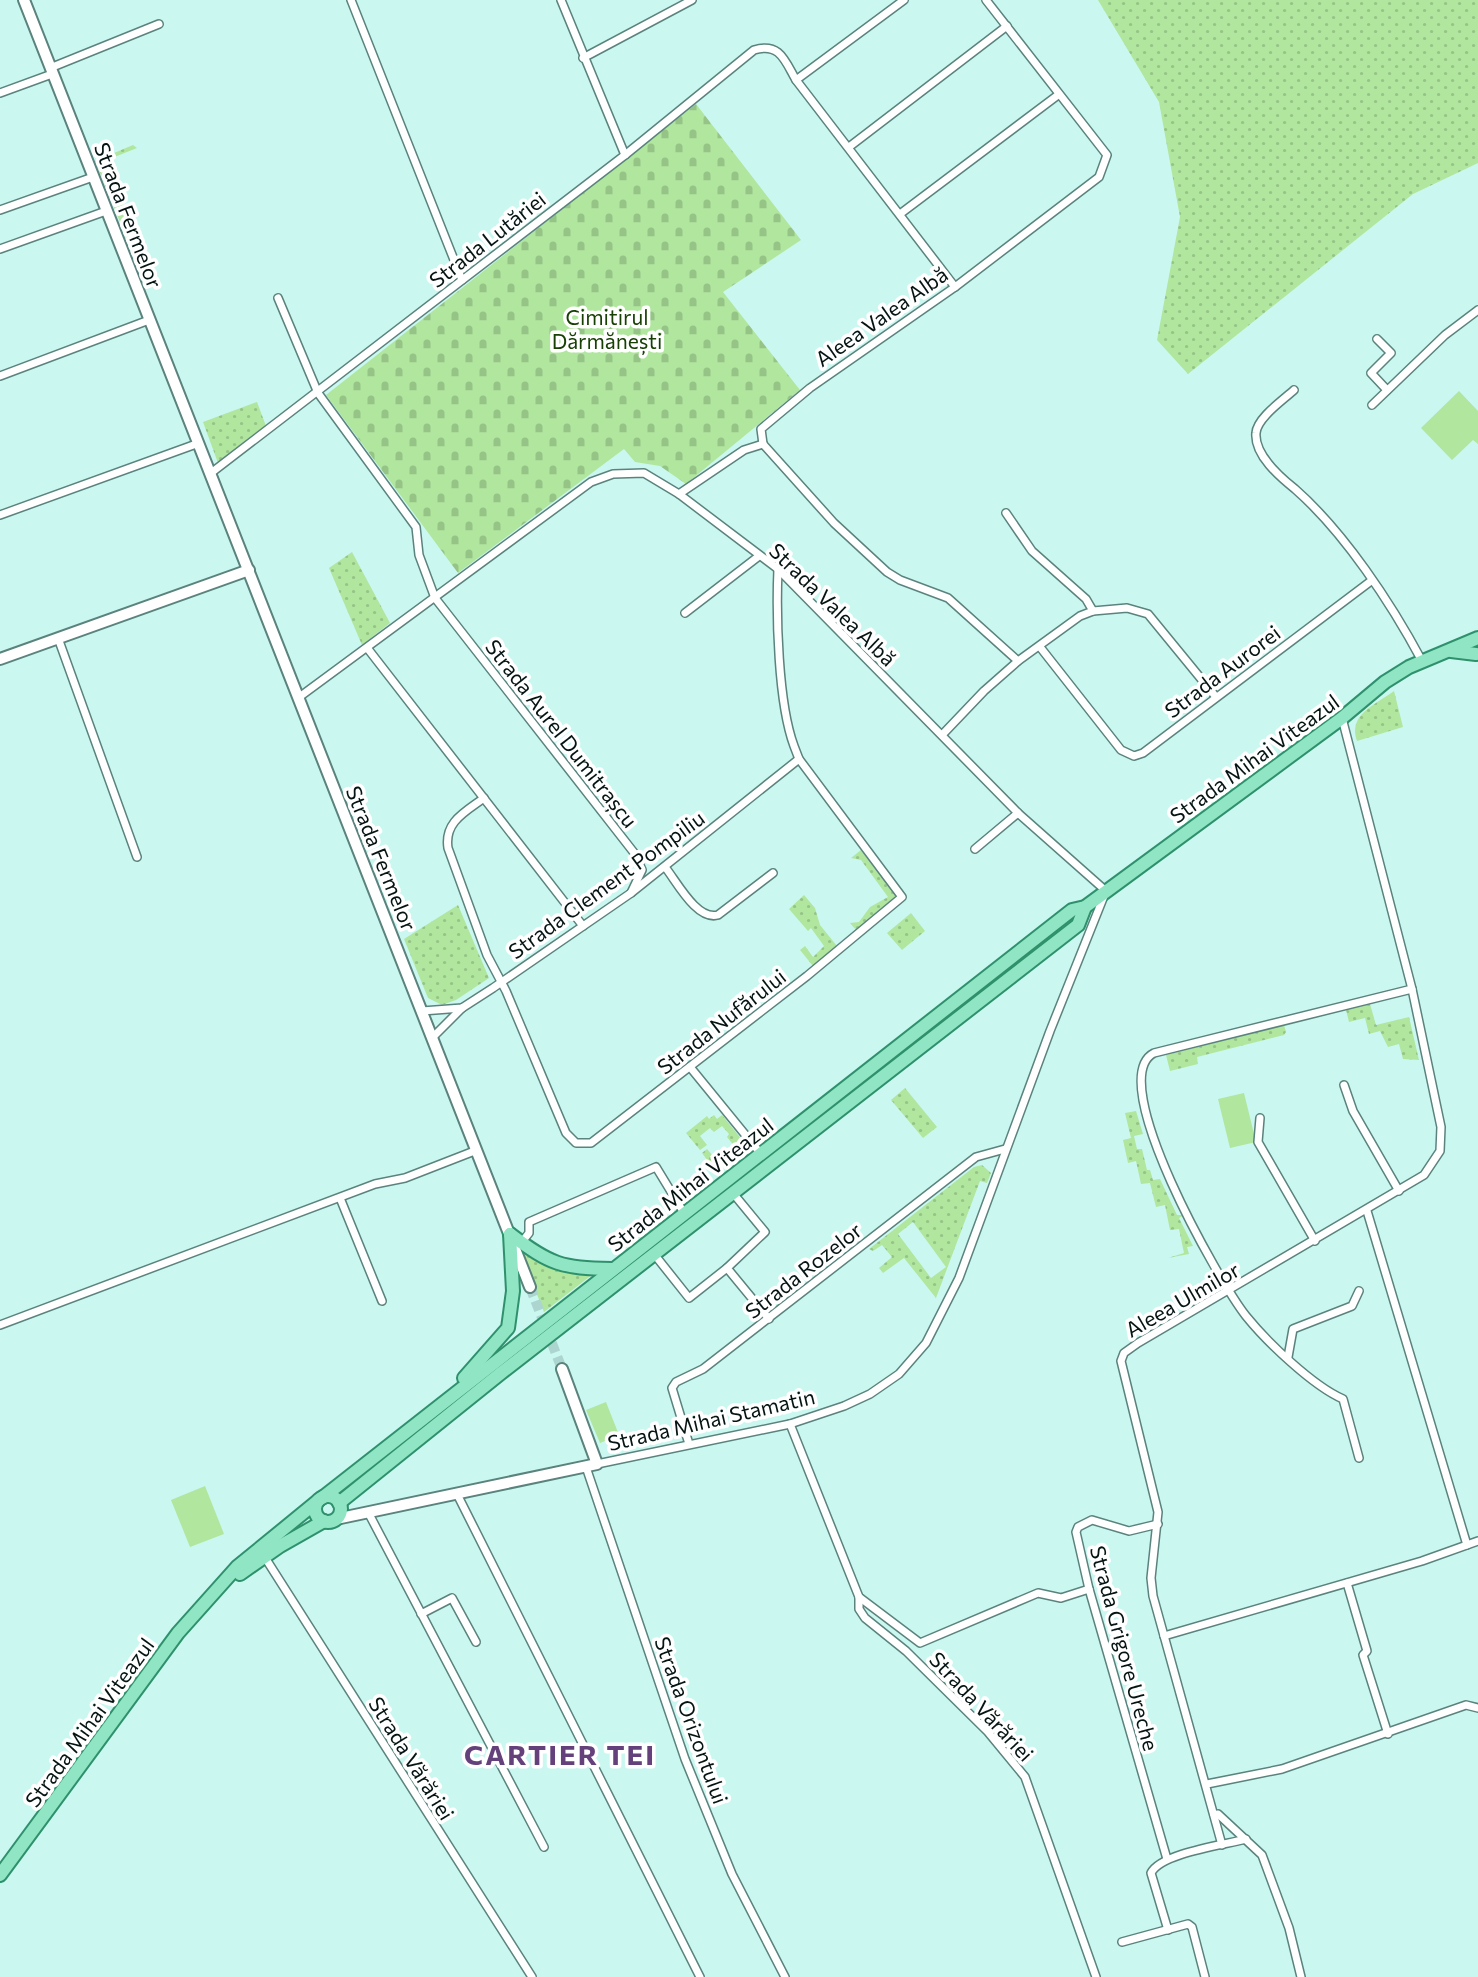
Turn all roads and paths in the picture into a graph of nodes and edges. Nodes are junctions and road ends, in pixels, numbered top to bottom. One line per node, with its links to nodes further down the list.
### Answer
1 (24, 0): 10 (street, Strada Fermelor)
2 (351, 0): 21 (street)
3 (561, 0): 9 (street)
4 (692, 0): 9 (street)
5 (904, 0): 11 (street)
6 (986, 0): 8 (street)
7 (159, 24): 10 (street)
8 (1007, 26): 13 (street); 14 (street)
9 (583, 58): 15 (street)
10 (51, 71): 12 (street); 16 (street, Strada Fermelor)
11 (796, 80): 14 (street); 15 (street, Strada Lutăriei)
12 (0, 93)
13 (1058, 95): 19 (street); 22 (street, Aleea Valea Albă)
14 (849, 147): 19 (street)
15 (625, 155): 21 (street, Strada Lutăriei)
16 (93, 177): 17 (street); 18 (street, Strada Fermelor)
17 (0, 210)
18 (106, 211): 20 (street); 25 (street, Strada Fermelor)
19 (901, 214): 22 (street)
20 (0, 249)
21 (462, 280): 30 (street, Strada Lutăriei)
22 (955, 287): 33 (street, Aleea Valea Albă)
23 (278, 298): 30 (street, Strada Aurel Dumitrașcu)
24 (1478, 310): 29 (street)
25 (149, 320): 27 (street); 32 (street, Strada Fermelor)
26 (1377, 339): 29 (street)
27 (0, 376)
28 (1294, 390): 41 (street)
29 (1387, 390): 31 (street)
30 (318, 393): 34 (street, Strada Lutăriei); 42 (street, Strada Aurel Dumitrașcu)
31 (1372, 405)
32 (199, 443): 34 (street, Strada Fermelor); 37 (street)
33 (763, 444): 35 (street); 52 (street)
34 (211, 474): 40 (street, Strada Fermelor)
35 (679, 494): 38 (street, Strada Valea Albă); 42 (street, Strada Valea Albă)
36 (1006, 513): 43 (street)
37 (0, 515)
38 (759, 556): 39 (street, Strada Valea Albă); 44 (street)
39 (778, 569): 57 (street, Strada Valea Albă); 58 (street, Strada Nufărului)
40 (249, 570): 45 (street); 55 (street, Strada Fermelor)
41 (1371, 581): 53 (street); 54 (street, Strada Aurorei)
42 (435, 598): 48 (street, Strada Valea Albă); 66 (street, Strada Aurel Dumitrașcu)
43 (1093, 611): 47 (street); 54 (street)
44 (685, 613)
45 (58, 638): 51 (street); 62 (street)
46 (1478, 638): 49 (main road, Strada Mihai Viteazul); 50 (main road)
47 (1040, 647): 52 (street); 54 (street, Strada Aurorei)
48 (368, 649): 55 (street, Strada Valea Albă); 59 (street)
49 (1451, 651): 50 (main road, Strada Mihai Viteazul); 53 (main road, Strada Mihai Viteazul)
50 (1477, 655)
51 (0, 659)
52 (1018, 661): 57 (street)
53 (1422, 661): 56 (main road, Strada Mihai Viteazul)
54 (1216, 697)
55 (299, 698): 73 (street, Strada Fermelor)
56 (1342, 718): 65 (main road, Strada Mihai Viteazul); 71 (street, Aleea Ulmilor)
57 (942, 735): 60 (street, Strada Valea Albă)
58 (799, 760): 63 (street, Strada Clement Pompiliu); 75 (street, Strada Nufărului)
59 (484, 798): 68 (street); 70 (street, Strada Nufărului)
60 (1018, 813): 61 (street); 65 (street, Strada Valea Albă)
61 (975, 849)
62 (137, 857)
63 (665, 867): 64 (street); 66 (street, Strada Clement Pompiliu)
64 (773, 873)
65 (1106, 891): 67 (main road, Strada Mihai Viteazul); 69 (street, Strada Mihai Stamatin)
66 (631, 893): 68 (street, Strada Clement Pompiliu)
67 (1085, 907): 69 (main road); 80 (main road, Strada Mihai Viteazul)
68 (583, 926): 70 (street, Strada Clement Pompiliu)
69 (1082, 929): 78 (street, Strada Mihai Stamatin); 80 (main road, Strada Mihai Viteazul)
70 (500, 983): 72 (street, Strada Clement Pompiliu); 75 (street, Strada Nufărului)
71 (1412, 989): 81 (street, Aleea Ulmilor); 95 (street)
72 (462, 1008): 73 (street, Strada Clement Pompiliu); 74 (street)
73 (422, 1011): 74 (street, Strada Fermelor)
74 (433, 1037): 79 (street, Strada Fermelor)
75 (690, 1067): 80 (street)
76 (1344, 1084): 81 (street)
77 (1260, 1118): 88 (street)
78 (1005, 1149): 98 (street, Strada Rozelor); 103 (street, Strada Mihai Stamatin)
79 (478, 1150): 83 (street); 87 (street, Strada Fermelor)
80 (764, 1158): 82 (main road, Strada Mihai Viteazul); 85 (main road, Strada Mihai Viteazul)
81 (1399, 1191): 84 (street, Aleea Ulmilor)
82 (732, 1192): 90 (main road, Strada Mihai Viteazul); 92 (street)
83 (340, 1198): 97 (street); 99 (street)
84 (1367, 1211): 88 (street, Aleea Ulmilor); 114 (street)
85 (684, 1213): 86 (main road, Strada Mihai Viteazul); 89 (street)
86 (658, 1233): 90 (main road); 93 (main road, Strada Mihai Viteazul)
87 (509, 1234): 89 (main road); 94 (street, Strada Fermelor); 102 (main road)
88 (1315, 1241): 95 (street, Aleea Ulmilor)
89 (521, 1243): 93 (main road)
90 (667, 1244): 91 (main road, Strada Mihai Viteazul)
91 (654, 1254): 92 (street); 109 (main road, Strada Mihai Viteazul)
92 (727, 1268): 98 (street)
93 (612, 1269): 102 (main road, Strada Mihai Viteazul)
94 (530, 1287)
95 (1231, 1291): 100 (street); 112 (street, Aleea Ulmilor)
96 (1359, 1291): 100 (street)
97 (382, 1301)
98 (769, 1318): 104 (street, Strada Rozelor)
99 (0, 1325)
100 (1288, 1357): 105 (street)
101 (562, 1369): 106 (street)
102 (440, 1405): 108 (main road, Strada Mihai Viteazul)
103 (790, 1424): 104 (street, Strada Mihai Stamatin); 119 (street, Strada Vărăriei)
104 (689, 1444): 106 (street, Strada Mihai Stamatin)
105 (1359, 1458)
106 (591, 1466): 107 (street, Strada Mihai Stamatin); 136 (street, Strada Orizontului)
107 (458, 1496): 110 (street, Strada Mihai Stamatin); 135 (street)
108 (321, 1499): 109 (main road); 111 (main road); 118 (main road, Strada Mihai Viteazul)
109 (340, 1503): 111 (main road)
110 (369, 1514): 111 (street, Strada Mihai Stamatin); 120 (street)
111 (330, 1520): 115 (main road, Strada Mihai Viteazul)
112 (1158, 1524): 117 (street, Strada Grigore Ureche); 121 (street, Aleea Ulmilor)
113 (1478, 1541): 114 (street)
114 (1467, 1545): 116 (street)
115 (264, 1556): 118 (main road, Strada Mihai Viteazul); 134 (street, Strada Vărăriei)
116 (1347, 1583): 121 (street); 124 (street)
117 (1088, 1589): 119 (street); 130 (street, Strada Grigore Ureche)
118 (211, 1595): 131 (main road, Strada Mihai Viteazul)
119 (859, 1597): 137 (street, Strada Vărăriei)
120 (421, 1614): 122 (street); 129 (street)
121 (1164, 1636): 125 (street, Aleea Ulmilor)
122 (476, 1643)
123 (1478, 1708): 124 (street)
124 (1388, 1734): 125 (street)
125 (1207, 1784): 126 (street, Aleea Ulmilor)
126 (1214, 1815): 127 (street); 128 (street, Aleea Ulmilor)
127 (1247, 1839): 128 (street); 139 (street)
128 (1223, 1845): 130 (street)
129 (544, 1847)
130 (1167, 1859): 132 (street)
131 (0, 1875)
132 (1168, 1930): 133 (street); 138 (street)
133 (1122, 1942)
134 (532, 1977)
135 (700, 1977)
136 (785, 1977)
137 (1096, 1977)
138 (1205, 1977)
139 (1301, 1977)

